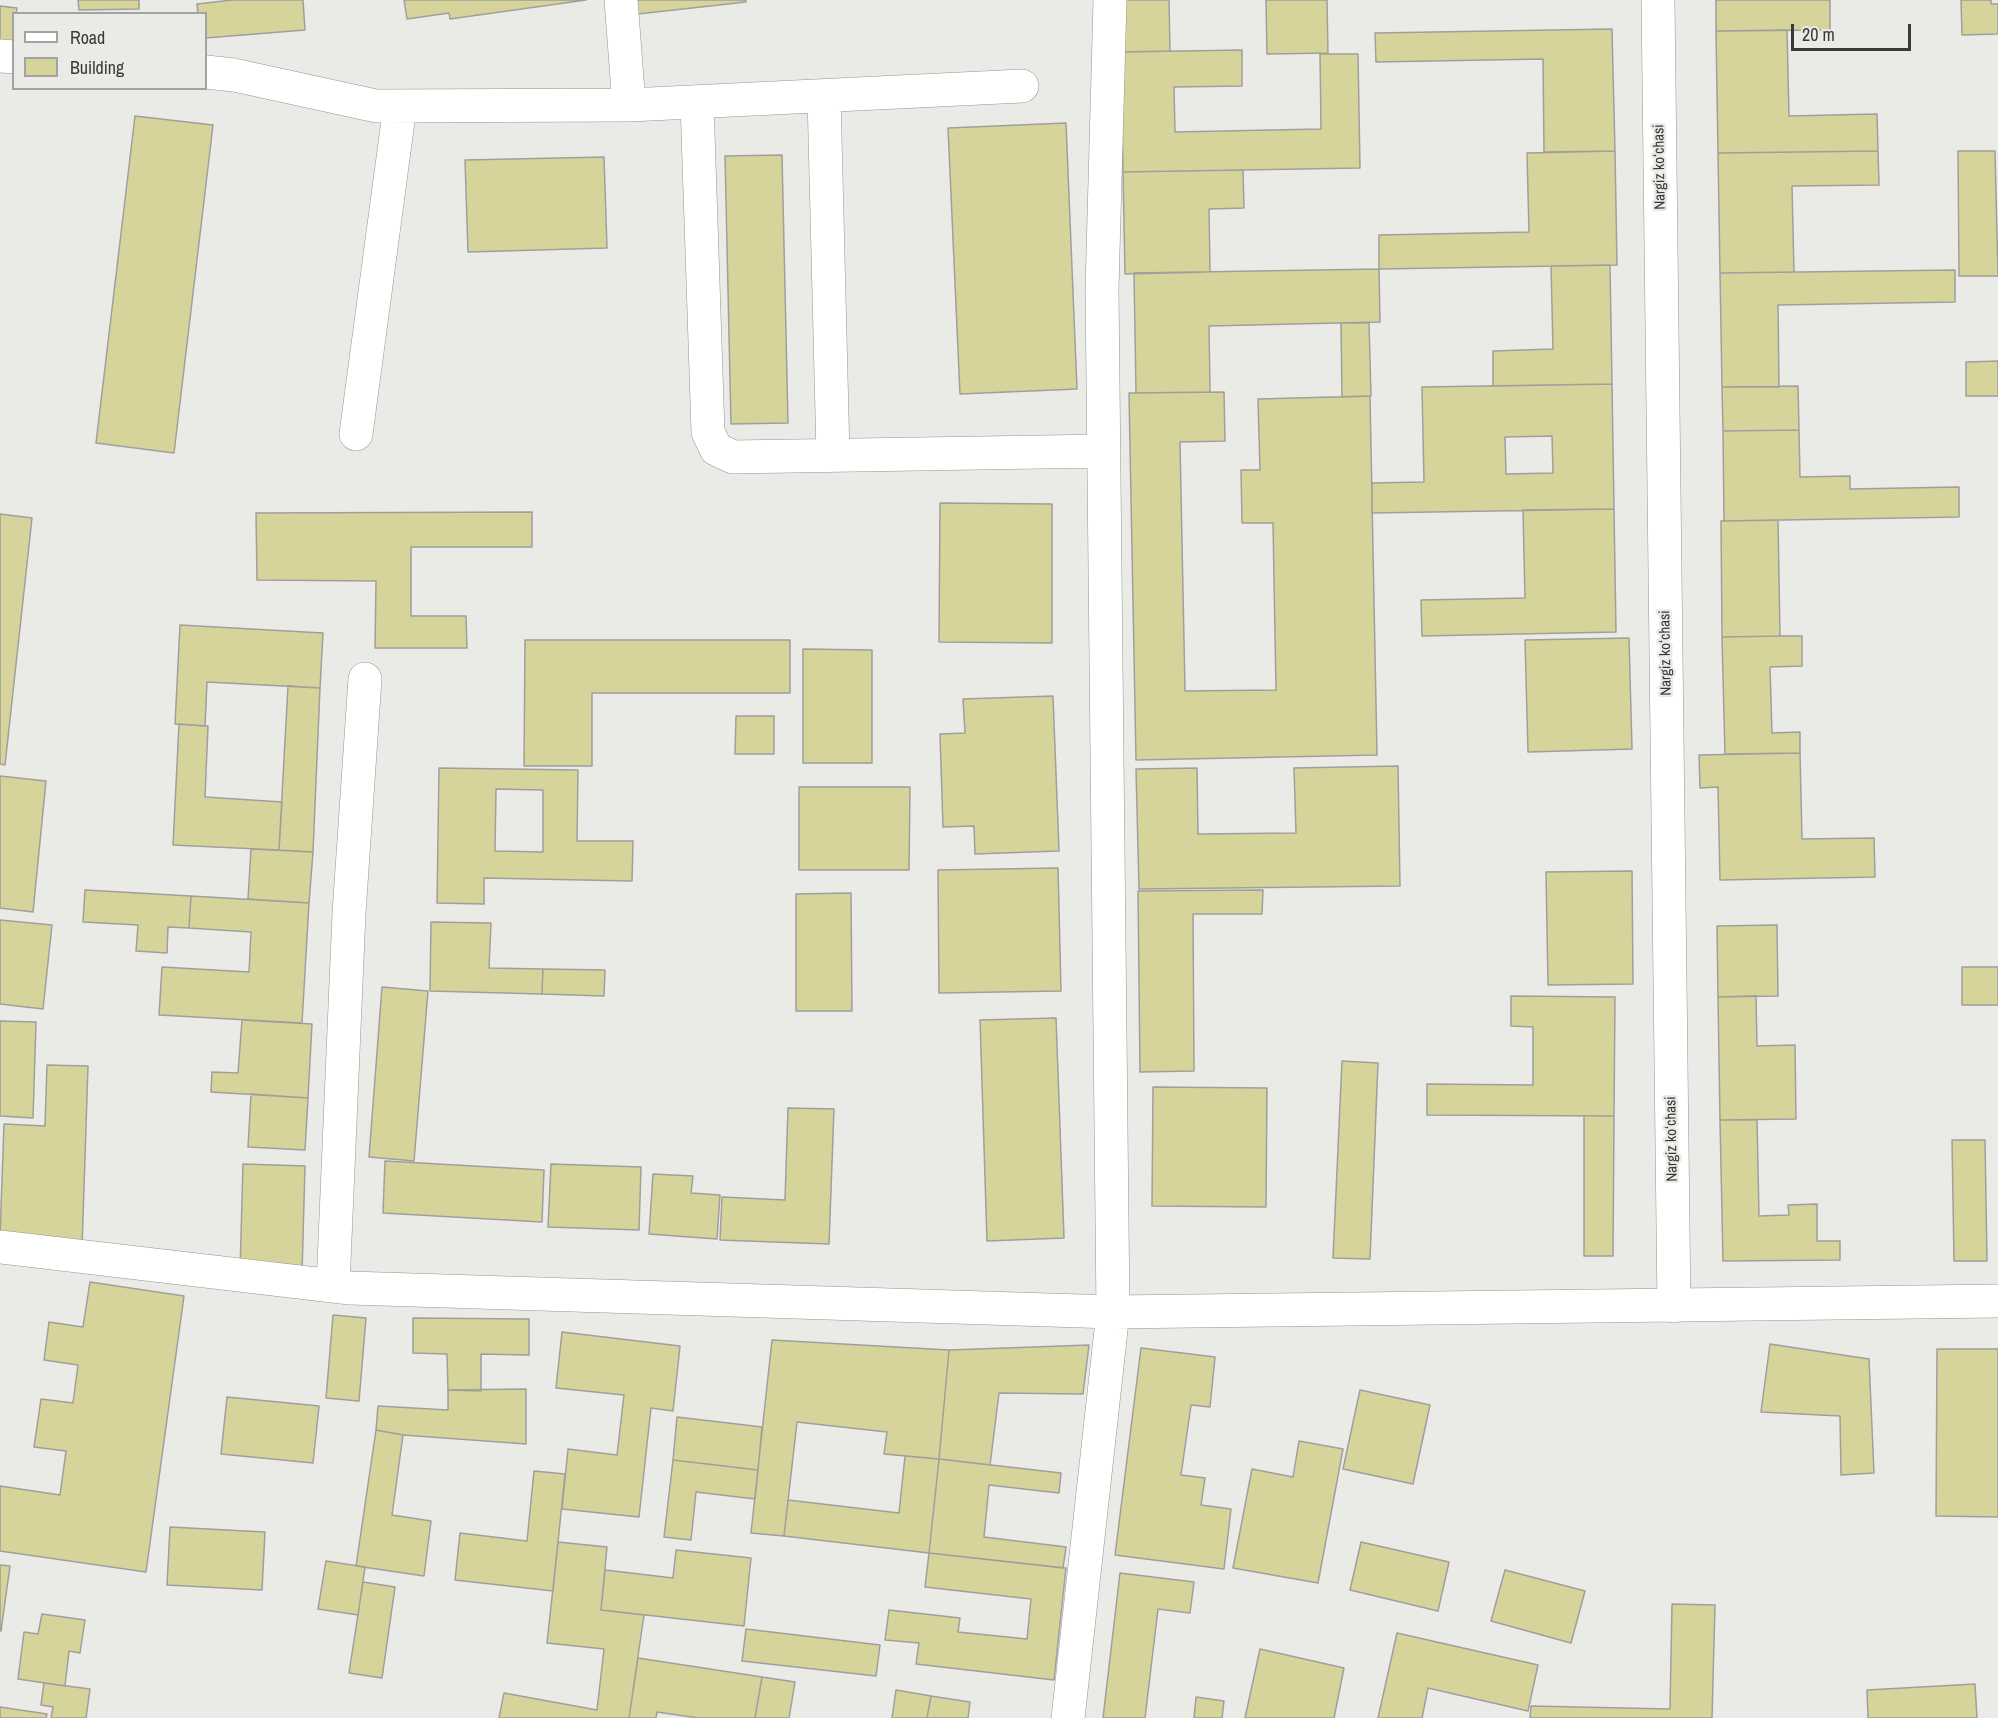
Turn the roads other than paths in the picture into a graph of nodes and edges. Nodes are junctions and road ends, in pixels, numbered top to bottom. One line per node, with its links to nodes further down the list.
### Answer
1 (621, 0): 8 (street)
2 (1110, 0): 11 (street)
3 (1658, 0): 17 (street, Nargiz koʻchasi)
4 (207, 72): 9 (street)
5 (1022, 86): 6 (street)
6 (824, 96): 7 (street); 12 (street)
7 (697, 102): 8 (street); 12 (street)
8 (629, 105): 9 (street)
9 (400, 106): 10 (street)
10 (356, 434)
11 (1104, 451): 12 (street); 18 (street)
12 (833, 455)
13 (365, 679): 15 (street)
14 (0, 1247): 15 (street)
15 (333, 1286): 18 (street)
16 (1998, 1301): 17 (street)
17 (1674, 1306): 18 (street)
18 (1113, 1312): 19 (street)
19 (1068, 1718)

